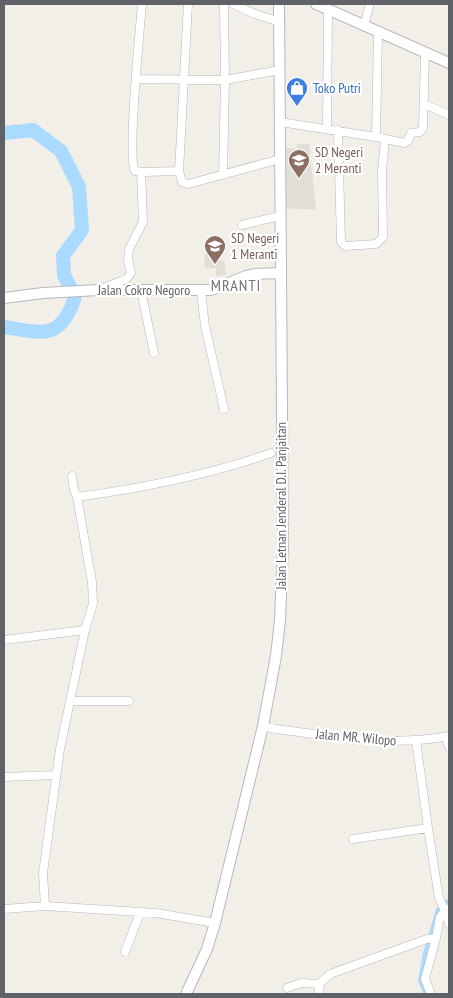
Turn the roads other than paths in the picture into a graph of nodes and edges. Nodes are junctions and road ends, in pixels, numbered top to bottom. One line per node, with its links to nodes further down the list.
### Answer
1 (142, 4): 15 (street)
2 (188, 4): 16 (street)
3 (224, 4): 17 (street)
4 (233, 4): 9 (street)
5 (279, 4): 9 (street, Jalan Letnan Jenderal D.I. Panjaitan)
6 (316, 4): 8 (street)
7 (370, 4): 10 (street)
8 (328, 9): 10 (street); 21 (street)
9 (280, 22): 14 (street, Jalan Letnan Jenderal D.I. Panjaitan)
10 (364, 25): 11 (street)
11 (378, 32): 12 (street); 23 (street)
12 (425, 53): 13 (street); 18 (street)
13 (449, 63)
14 (280, 70): 17 (street); 20 (street, Jalan Letnan Jenderal D.I. Panjaitan)
15 (136, 79): 16 (street); 26 (street)
16 (183, 79): 17 (street); 27 (street)
17 (225, 80): 28 (street)
18 (424, 104): 19 (street); 24 (street)
19 (449, 114)
20 (280, 122): 21 (street); 25 (street, Jalan Letnan Jenderal D.I. Panjaitan)
21 (327, 128): 22 (street)
22 (338, 130): 23 (street); 24 (street)
23 (376, 136): 24 (street)
24 (385, 139)
25 (280, 159): 28 (street); 29 (street, Jalan Letnan Jenderal D.I. Panjaitan)
26 (141, 172): 27 (street); 32 (street)
27 (179, 172): 28 (street)
28 (223, 175)
29 (280, 216): 30 (street); 31 (street, Jalan Letnan Jenderal D.I. Panjaitan)
30 (242, 225)
31 (281, 273): 34 (street, Jalan Cokro Negoro); 45 (street, Jalan Letnan Jenderal D.I. Panjaitan)
32 (99, 290): 33 (street, Jalan Cokro Negoro); 35 (street, Jalan Cokro Negoro)
33 (141, 290): 34 (street, Jalan Cokro Negoro); 36 (street)
34 (201, 290): 37 (street)
35 (4, 298)
36 (154, 353)
37 (224, 409)
38 (271, 453): 40 (street)
39 (72, 476): 40 (street)
40 (78, 497): 41 (street)
41 (86, 630): 42 (street); 43 (street)
42 (4, 640)
43 (70, 701): 44 (street); 49 (street)
44 (129, 701)
45 (263, 726): 47 (street, Jalan MR. Wilopo); 57 (street, Jalan Letnan Jenderal D.I. Panjaitan)
46 (448, 736): 47 (street, Jalan MR. Wilopo); 48 (street)
47 (416, 740): 51 (street)
48 (449, 748)
49 (56, 775): 50 (street); 53 (street)
50 (4, 777)
51 (428, 828): 52 (street); 54 (street)
52 (353, 839)
53 (45, 906): 55 (street); 56 (street)
54 (444, 907): 58 (street); 59 (street)
55 (4, 909)
56 (140, 914): 57 (street); 60 (street)
57 (215, 923): 63 (street, Jalan Letnan Jenderal D.I. Panjaitan)
58 (449, 924)
59 (432, 939): 61 (street); 65 (street)
60 (125, 952)
61 (320, 984): 62 (street); 64 (street)
62 (287, 988)
63 (186, 994)
64 (319, 994)
65 (431, 994)

